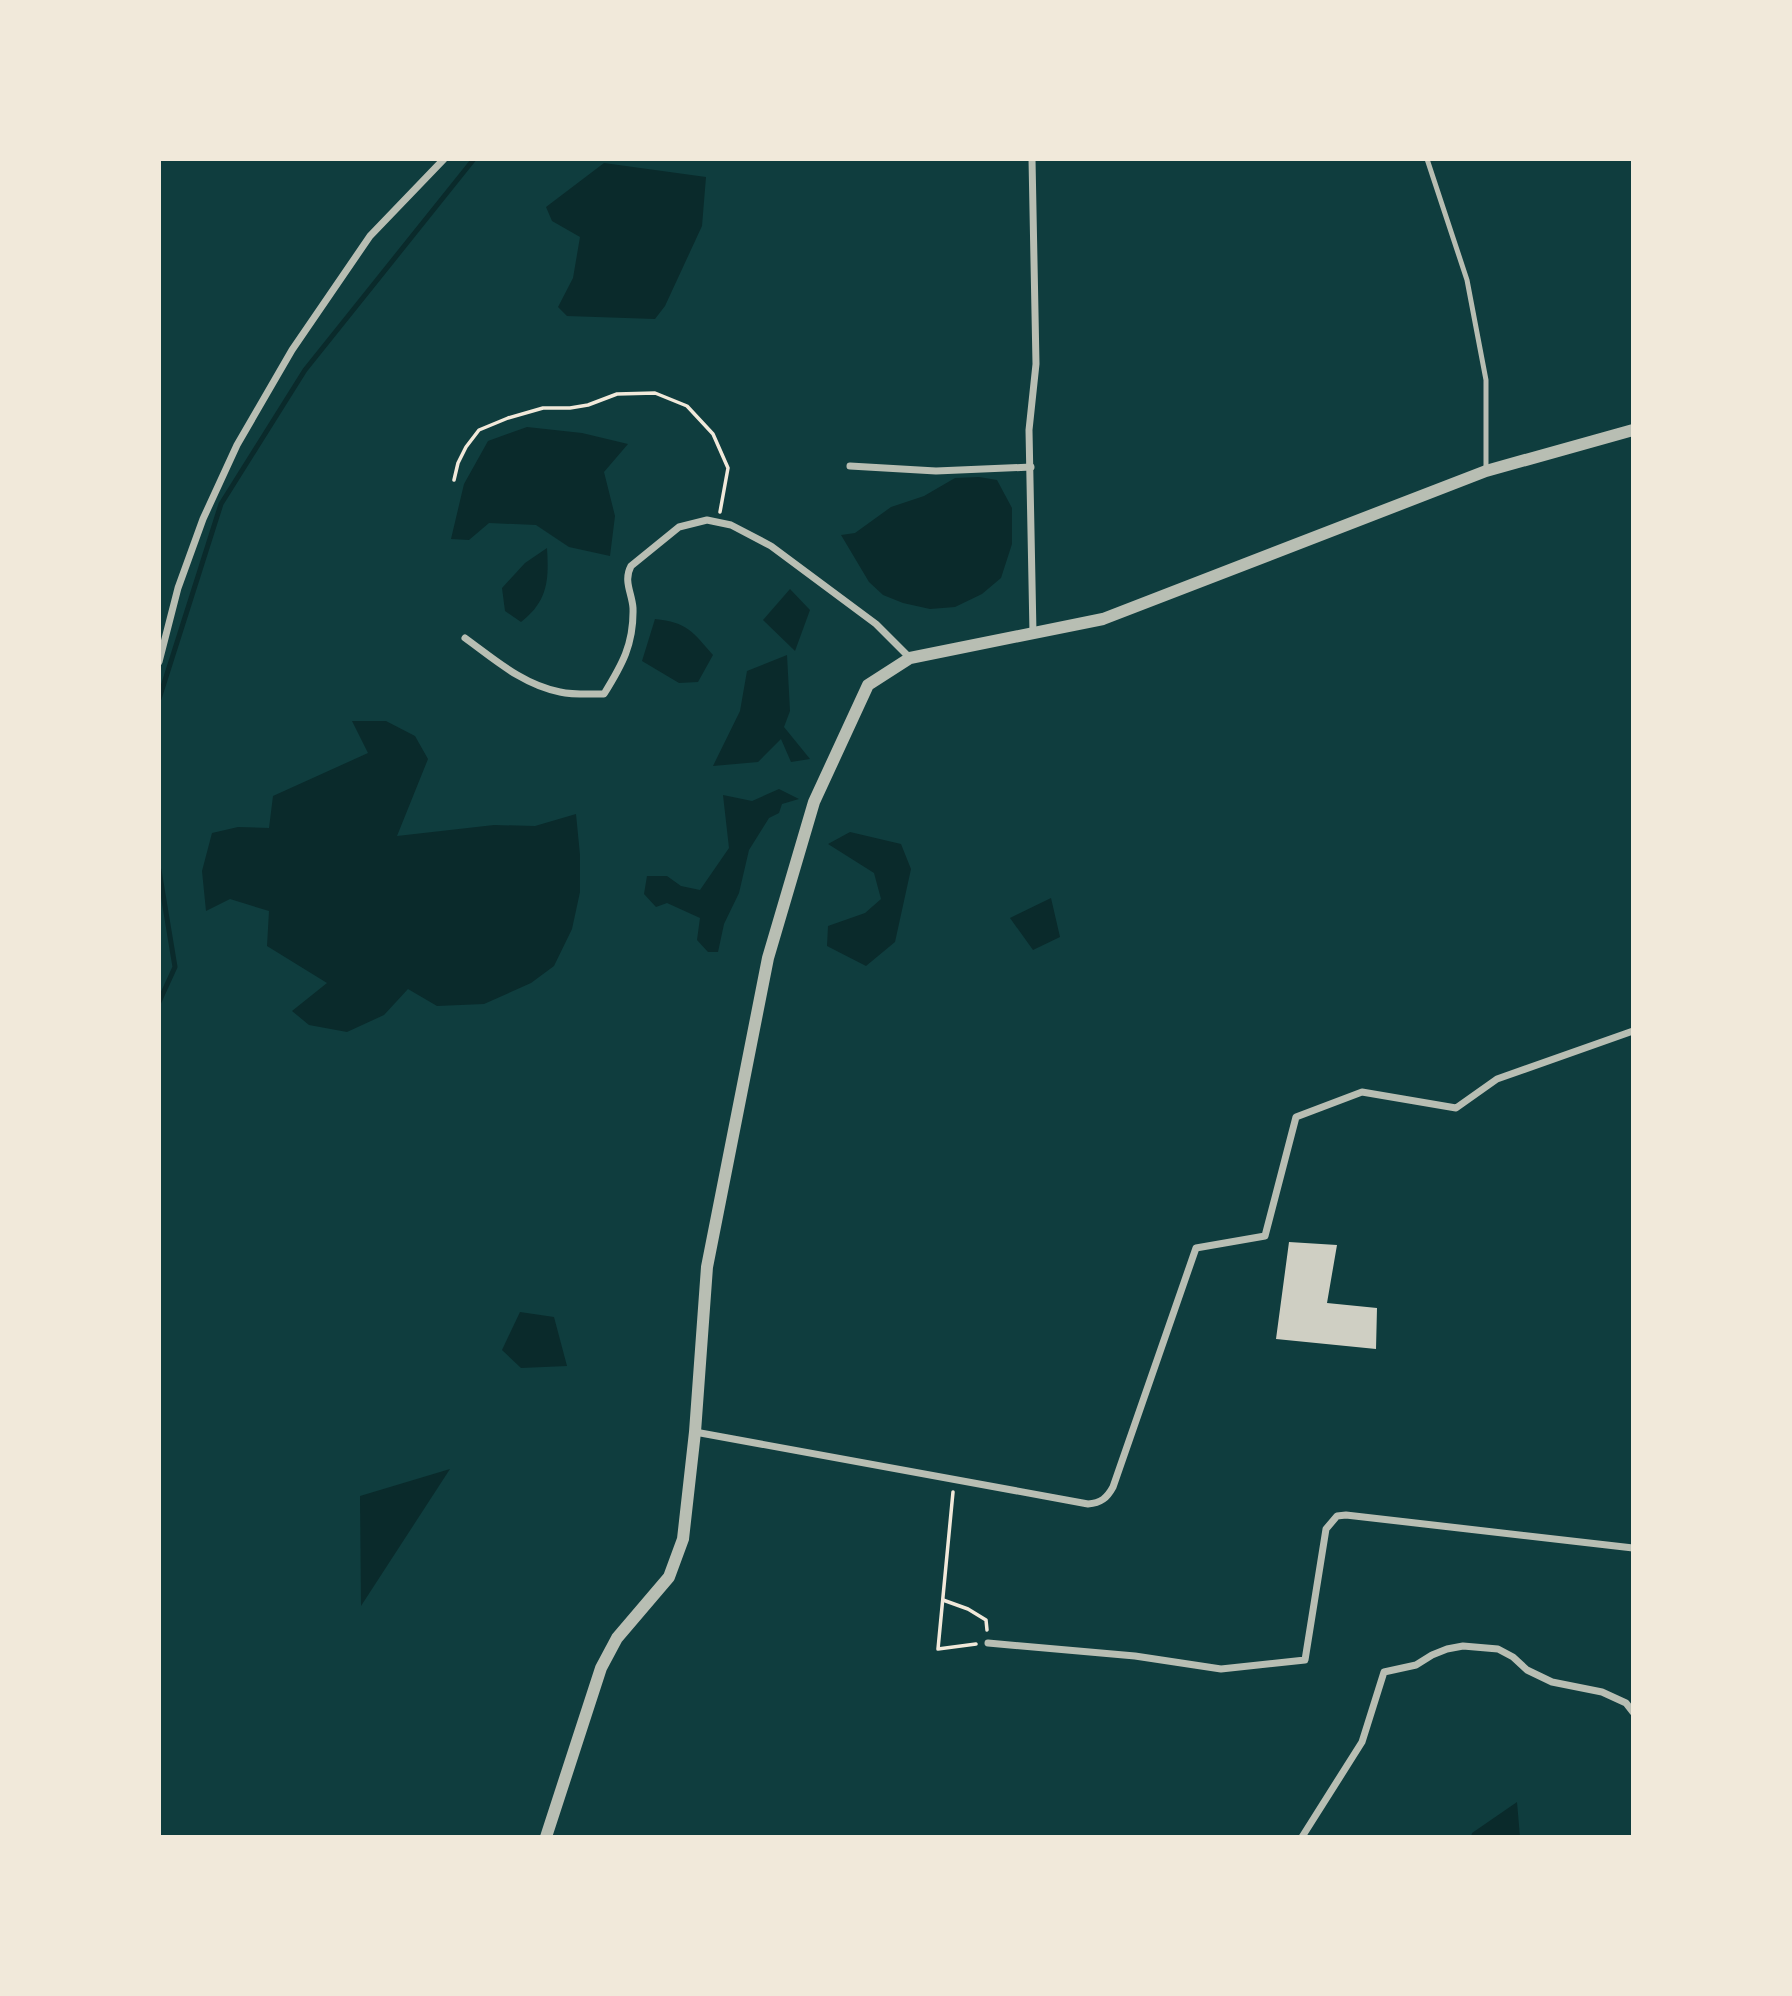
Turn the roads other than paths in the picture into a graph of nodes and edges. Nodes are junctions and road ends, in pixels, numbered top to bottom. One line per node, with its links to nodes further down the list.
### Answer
1 (444, 159): 11 (street)
2 (1032, 159): 6 (street)
3 (1427, 159): 7 (lane)
4 (1633, 429): 7 (street)
5 (850, 466): 6 (street)
6 (1031, 467): 8 (street)
7 (1486, 471): 8 (street)
8 (1033, 633): 10 (street)
9 (465, 638): 10 (street)
10 (910, 658): 13 (street)
11 (159, 662)
12 (1633, 1031): 13 (street)
13 (695, 1432): 17 (street)
14 (1633, 1548): 15 (street)
15 (988, 1643)
16 (1633, 1712): 18 (street)
17 (546, 1837)
18 (1302, 1837)

